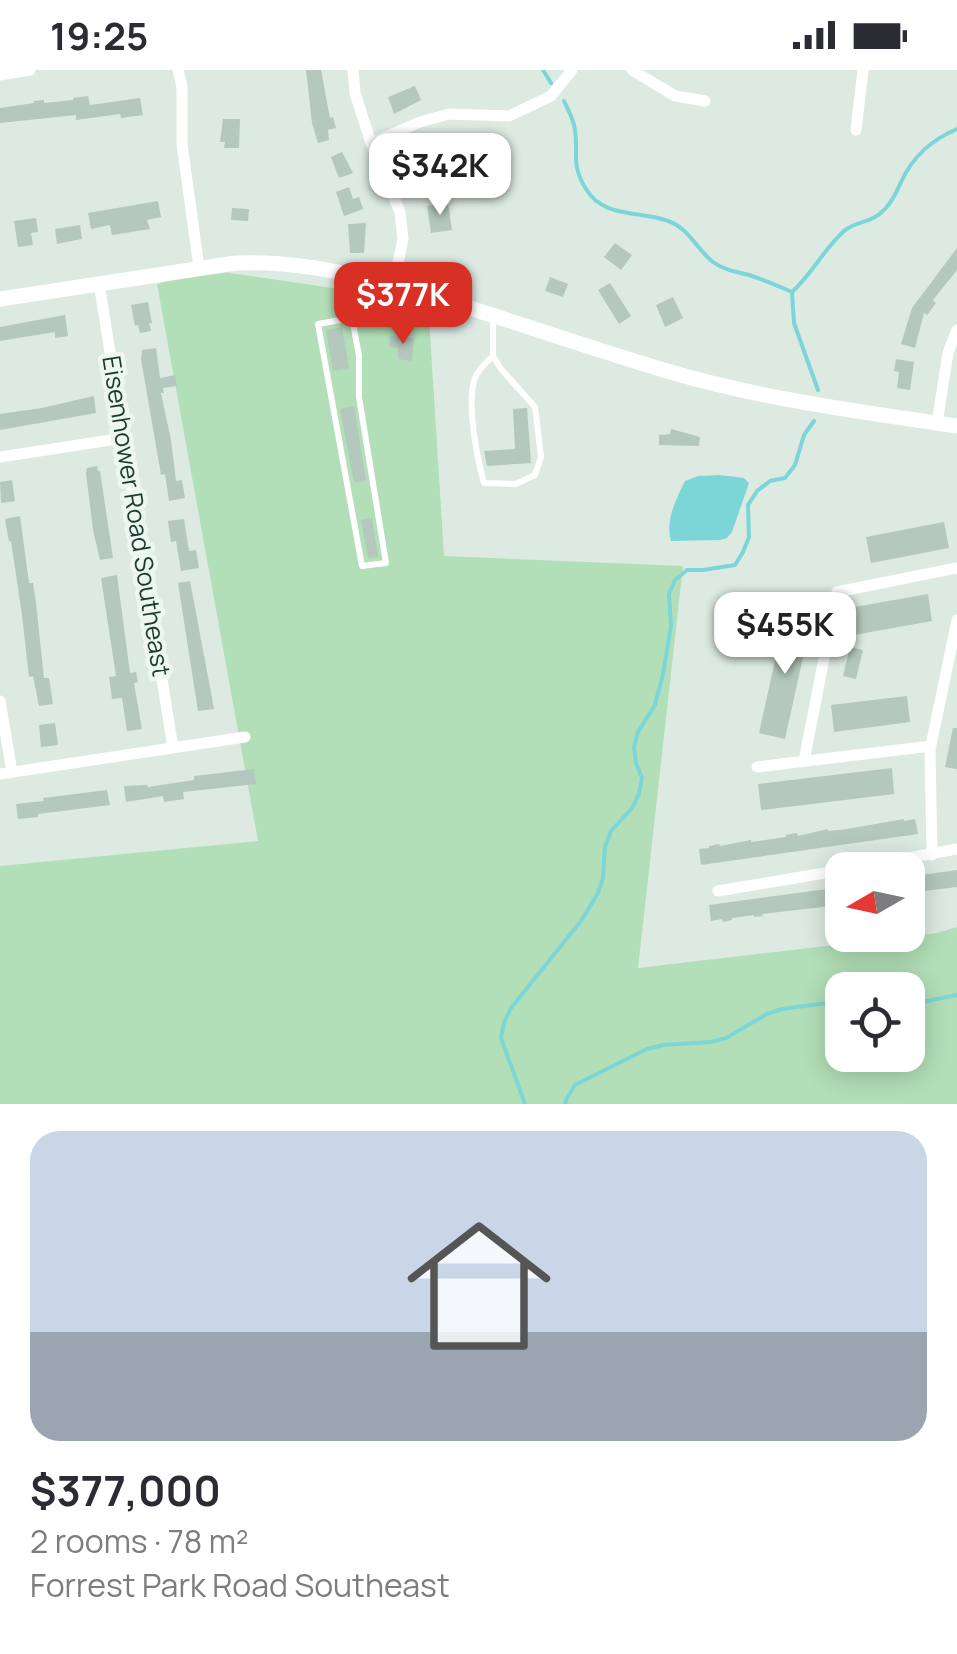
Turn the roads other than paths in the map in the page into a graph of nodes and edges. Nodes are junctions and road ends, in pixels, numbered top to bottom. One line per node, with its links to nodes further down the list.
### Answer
1 (30, 70): 7 (street)
2 (178, 70): 11 (street)
3 (353, 70): 10 (street)
4 (572, 70): 10 (street)
5 (632, 70): 8 (street)
6 (863, 70): 9 (street)
7 (0, 75)
8 (704, 101)
9 (856, 130)
10 (371, 143): 14 (street)
11 (199, 268): 12 (street); 13 (street)
12 (344, 272): 14 (street); 17 (lane)
13 (98, 283): 15 (street); 22 (street, Eisenhower Road Southeast)
14 (393, 286): 16 (street)
15 (0, 299)
16 (494, 316): 19 (lane); 20 (street)
17 (352, 318): 17 (lane)
18 (957, 330): 20 (street)
19 (493, 356): 19 (lane)
20 (937, 423): 21 (street)
21 (957, 426)
22 (124, 438): 23 (street); 30 (street, Eisenhower Road Southeast)
23 (0, 457)
24 (957, 568): 31 (street)
25 (957, 620): 26 (street)
26 (954, 649): 29 (street)
27 (0, 701): 33 (street)
28 (245, 737): 30 (street)
29 (931, 746): 31 (street); 35 (street)
30 (173, 748): 33 (street)
31 (804, 761): 32 (street)
32 (757, 767)
33 (6, 773)
34 (957, 849): 35 (street)
35 (932, 855): 36 (street)
36 (925, 856)
37 (825, 873): 38 (street)
38 (718, 891)

